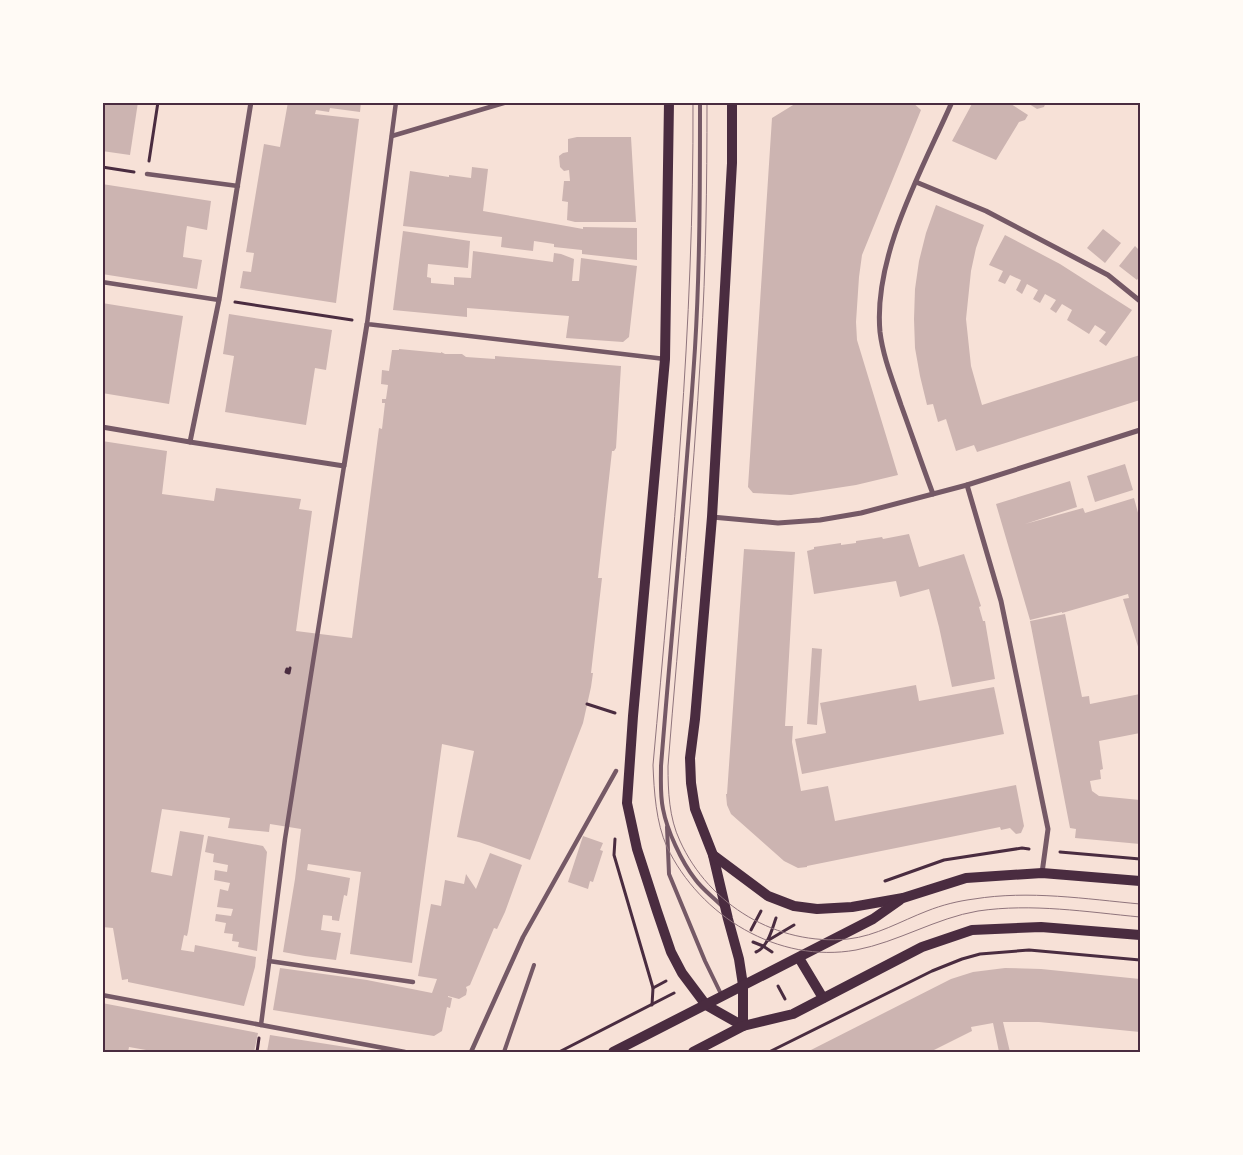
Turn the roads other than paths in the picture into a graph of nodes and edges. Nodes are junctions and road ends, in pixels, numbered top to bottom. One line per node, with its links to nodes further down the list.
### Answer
1 (250, 102): 11 (street)
2 (396, 102): 8 (street)
3 (507, 102): 8 (street)
4 (669, 102): 16 (main road)
5 (700, 102): 25 (lane)
6 (732, 102): 23 (main road)
7 (952, 102): 10 (street)
8 (392, 136): 15 (street)
9 (147, 174): 11 (street)
10 (916, 182): 14 (street); 22 (street)
11 (238, 186): 13 (street)
12 (102, 282): 13 (street)
13 (219, 300): 19 (street)
14 (1140, 301)
15 (367, 324): 16 (street); 20 (street)
16 (665, 359): 40 (main road)
17 (102, 426): 19 (street)
18 (1140, 430): 21 (street)
19 (190, 442): 20 (street)
20 (344, 466): 33 (street)
21 (967, 485): 22 (street); 27 (street)
22 (933, 494): 23 (street)
23 (712, 518): 26 (main road)
24 (616, 771): 44 (street)
25 (667, 825): 30 (lane); 38 (lane)
26 (712, 854): 29 (main road); 30 (main road)
27 (1042, 873): 28 (main road); 29 (main road)
28 (1140, 881)
29 (903, 898): 32 (main road)
30 (726, 910): 36 (main road)
31 (1140, 935): 39 (main road)
32 (799, 958): 36 (main road); 39 (main road)
33 (270, 961): 35 (street); 41 (street)
34 (534, 965): 45 (lane)
35 (413, 982)
36 (743, 985): 38 (main road); 42 (main road)
37 (103, 993): 41 (street)
38 (722, 996): 40 (main road)
39 (823, 998): 42 (main road)
40 (706, 1005): 42 (main road); 46 (main road)
41 (260, 1025): 43 (street)
42 (743, 1026): 47 (main road)
43 (405, 1052)
44 (472, 1052)
45 (504, 1052)
46 (612, 1052)
47 (693, 1052)

